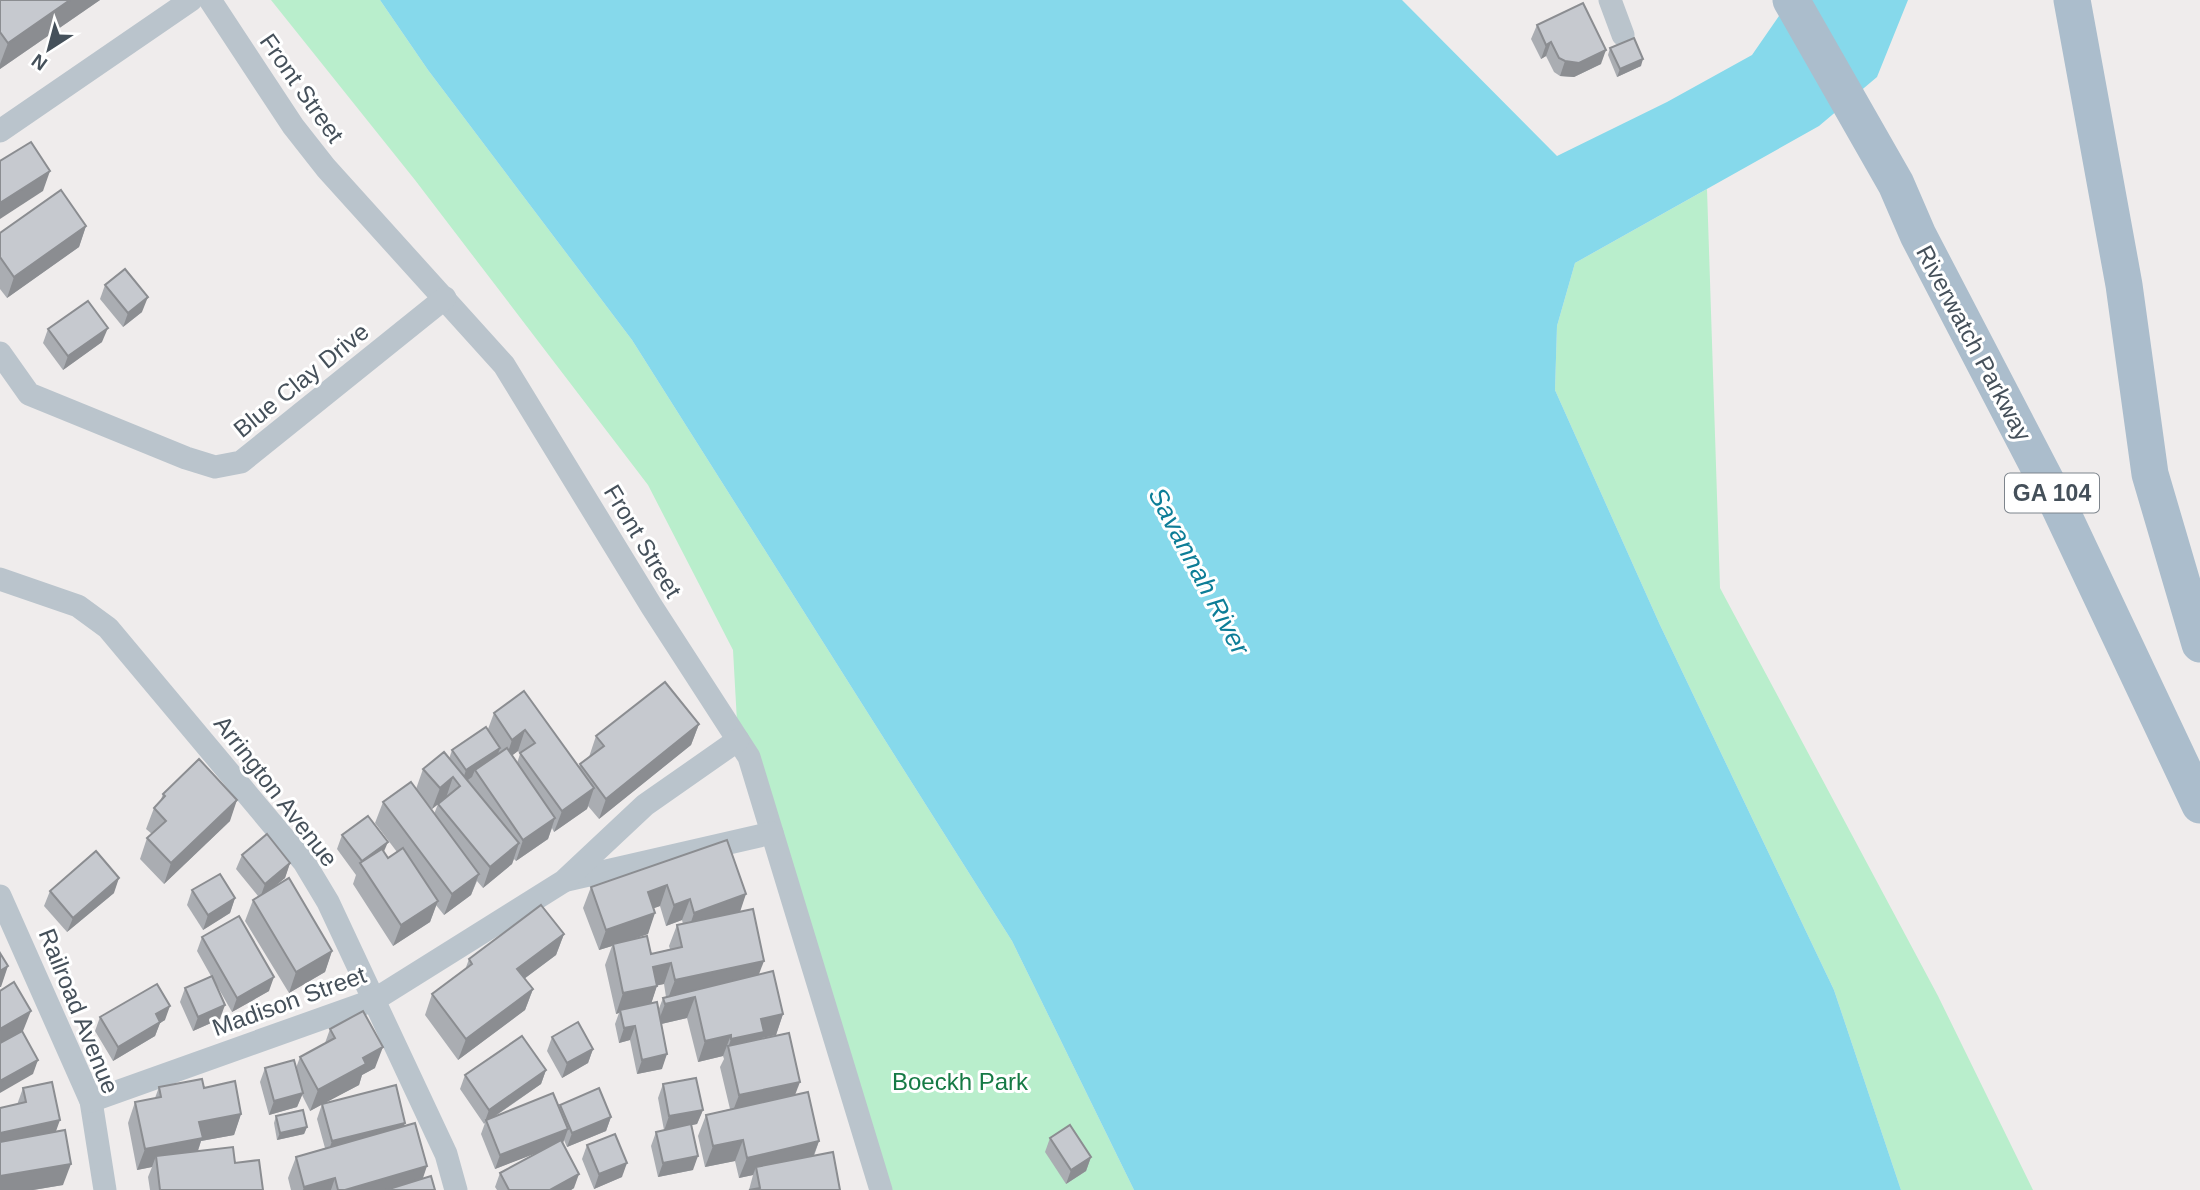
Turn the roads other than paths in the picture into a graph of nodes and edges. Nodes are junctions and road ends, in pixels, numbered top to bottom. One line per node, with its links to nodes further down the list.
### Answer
1 (191, 0): 7 (street)
2 (210, 0): 8 (street, Front Street)
3 (1610, 0): 6 (street)
4 (1791, 0): 13 (main road, Riverwatch Parkway / GA 104)
5 (2072, 0): 11 (main road)
6 (1623, 35)
7 (0, 131)
8 (445, 298): 9 (street, Blue Clay Drive); 12 (street, Front Street)
9 (0, 353)
10 (0, 579): 17 (street, Arrington Avenue)
11 (2200, 644)
12 (738, 740): 14 (street, Front Street); 15 (street, Madison Street)
13 (2200, 805)
14 (772, 833): 15 (street, Madison Street); 21 (street, Front Street)
15 (564, 881): 17 (street, Madison Street)
16 (0, 896): 18 (street, Railroad Avenue)
17 (374, 1000): 18 (street, Madison Street); 20 (street, Arrington Avenue)
18 (91, 1101): 19 (street, Railroad Avenue)
19 (105, 1190)
20 (456, 1190)
21 (881, 1190)

